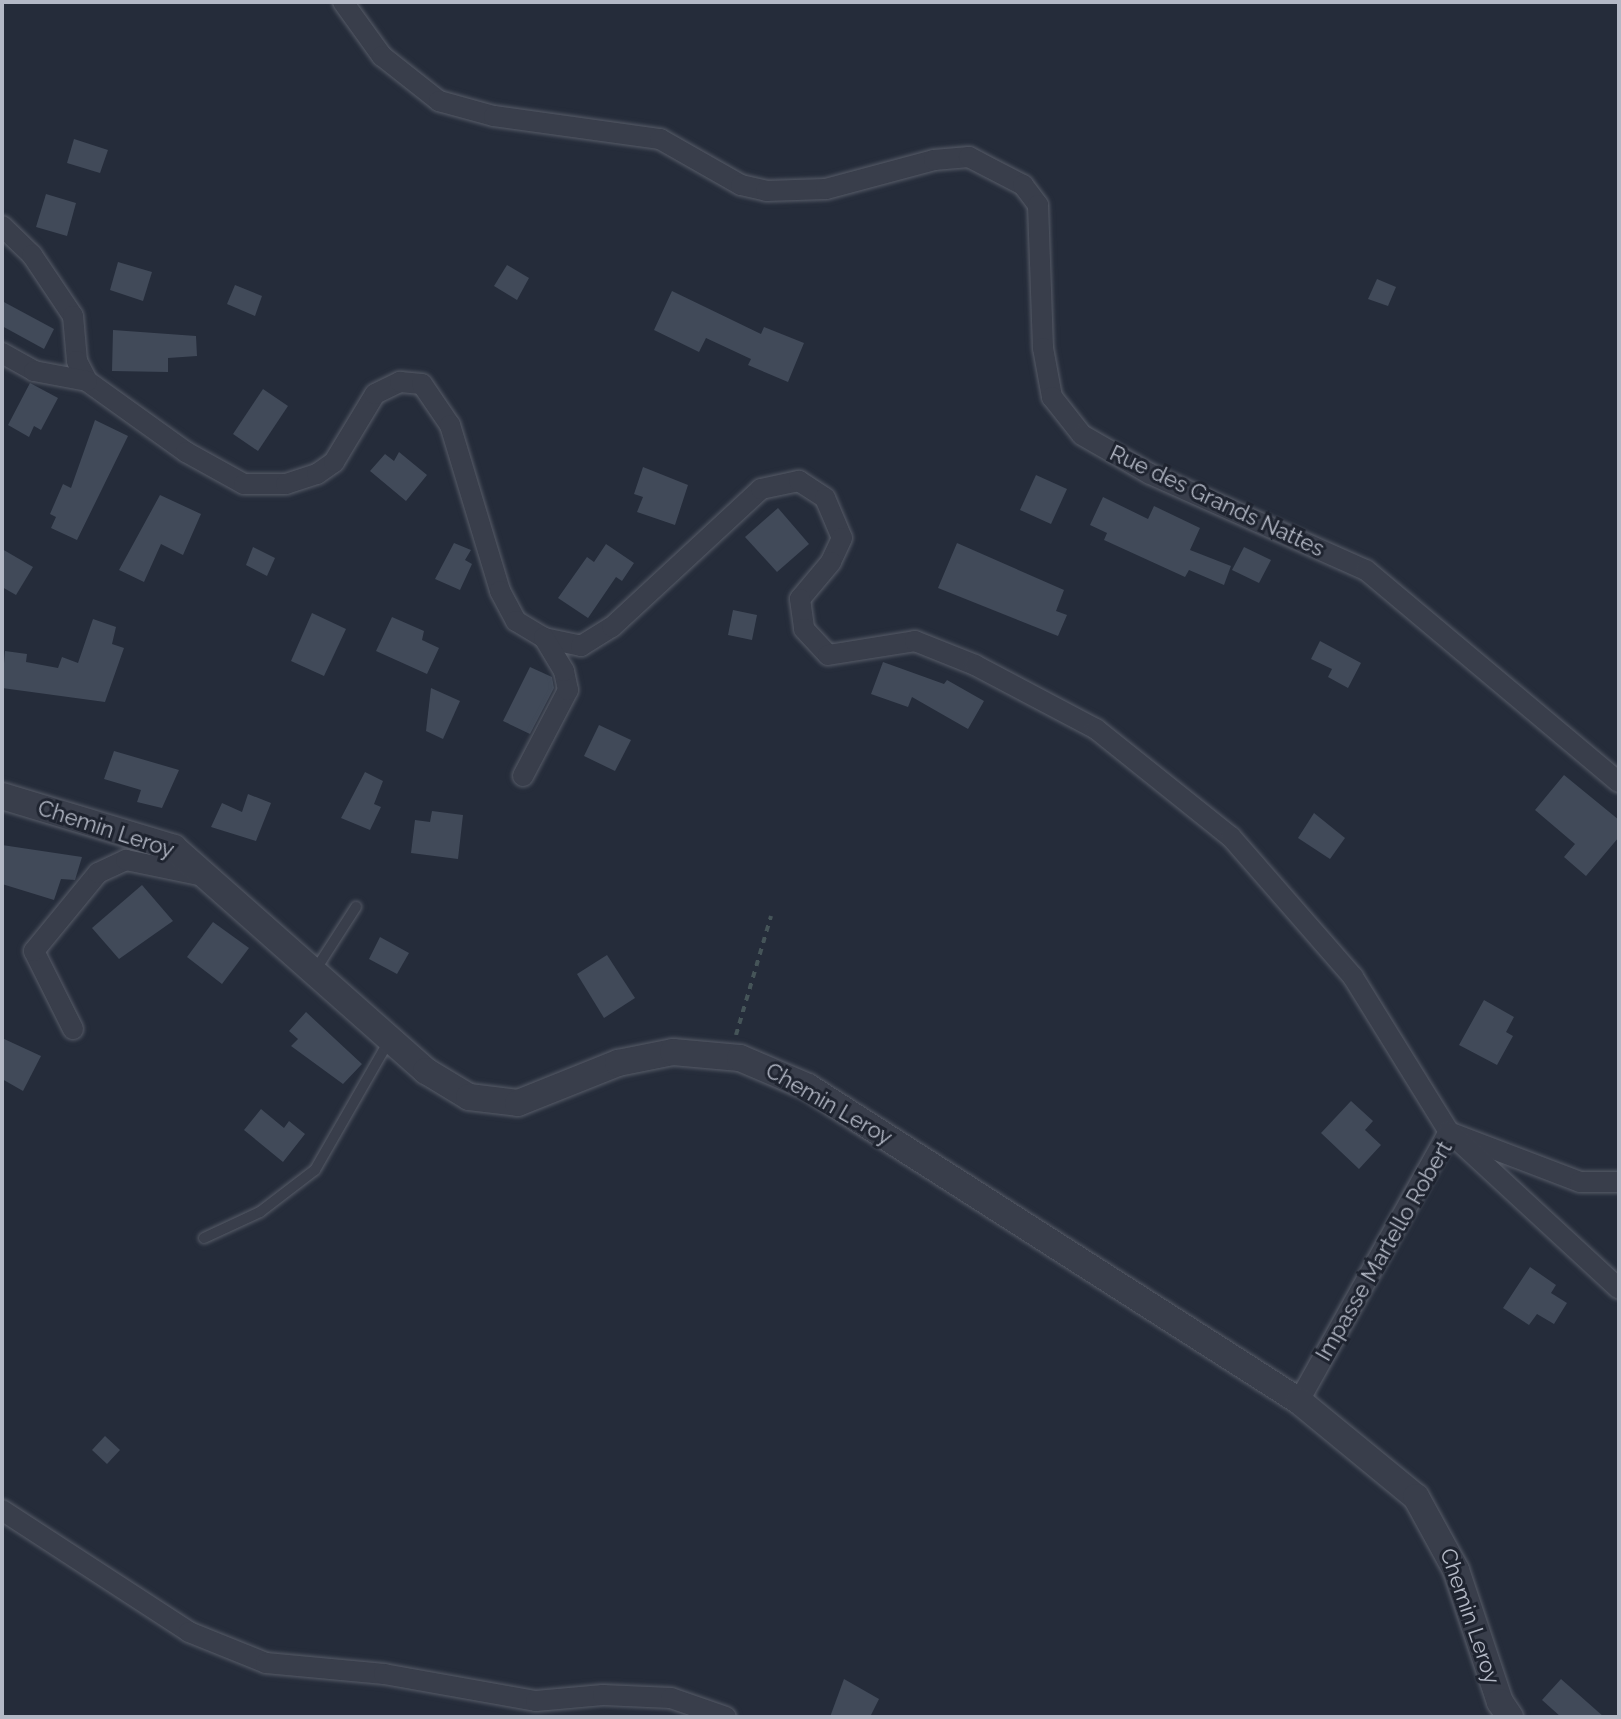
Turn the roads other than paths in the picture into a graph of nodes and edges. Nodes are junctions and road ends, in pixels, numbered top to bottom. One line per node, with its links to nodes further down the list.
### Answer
1 (343, 2): 7 (street, Rue des Grands Nattes)
2 (2, 226): 4 (street)
3 (2, 353): 4 (street)
4 (87, 381): 5 (street)
5 (544, 638): 6 (street); 14 (street)
6 (523, 776)
7 (1619, 782)
8 (2, 796): 9 (street, Chemin Leroy)
9 (212, 878): 11 (street, Chemin Leroy); 12 (street)
10 (356, 907): 11 (lane)
11 (316, 969): 13 (street, Chemin Leroy)
12 (73, 1029)
13 (390, 1037): 16 (lane); 18 (street, Chemin Leroy)
14 (1449, 1132): 15 (street); 17 (street, Impasse Martello Robert); 18 (street, Impasse Martello Robert)
15 (1619, 1182)
16 (204, 1238)
17 (1619, 1289)
18 (1299, 1401): 21 (street, Chemin Leroy)
19 (2, 1510): 20 (street)
20 (726, 1717)
21 (1510, 1717)

